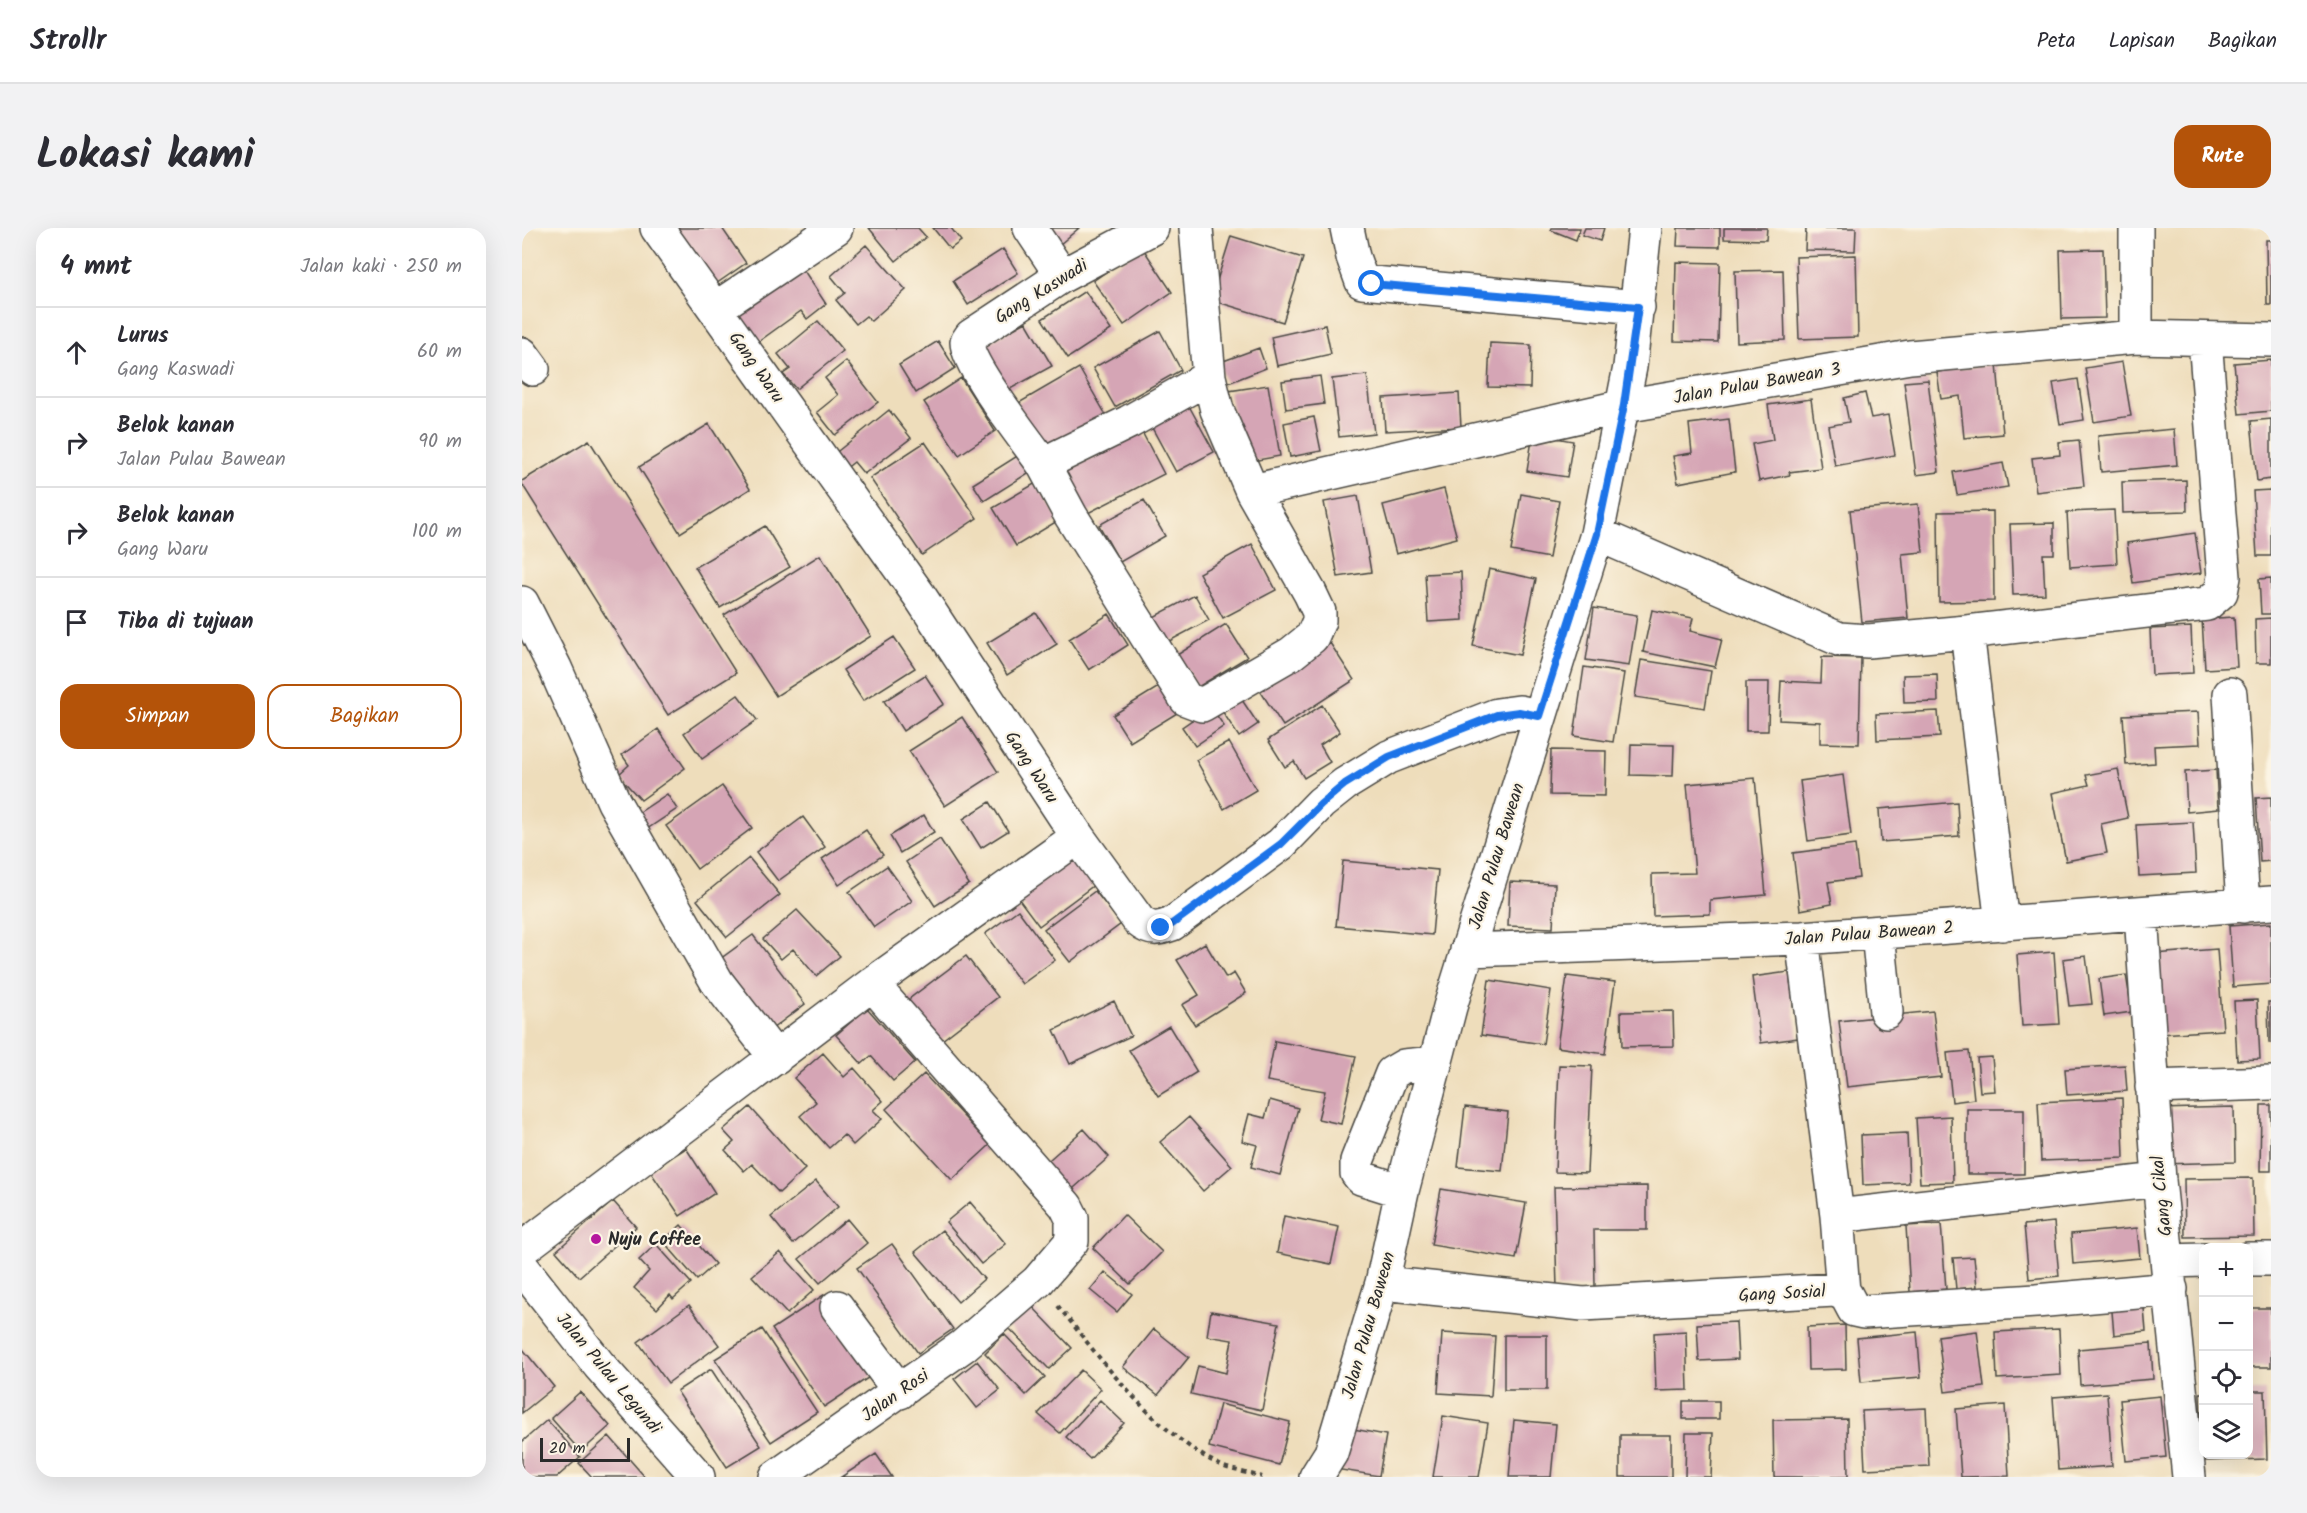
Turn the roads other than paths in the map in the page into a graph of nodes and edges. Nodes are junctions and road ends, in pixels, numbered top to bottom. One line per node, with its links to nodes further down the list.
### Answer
1 (657, 228): 11 (street, Gang Waru)
2 (836, 228): 11 (street)
3 (1030, 228): 9 (street)
4 (1152, 228): 9 (street, Gang Kaswadi)
5 (1196, 228): 15 (street)
6 (1347, 228): 10 (street)
7 (1645, 228): 10 (street, Jalan Pulau Bawean)
8 (2136, 228): 12 (street)
9 (1062, 276): 17 (street, Gang Kaswadi)
10 (1638, 307): 16 (street, Jalan Pulau Bawean)
11 (715, 309): 24 (street, Gang Waru)
12 (2136, 338): 13 (street, Jalan Pulau Bawean 3); 16 (street, Jalan Pulau Bawean 3)
13 (2205, 339): 14 (street, Jalan Pulau Bawean 3); 21 (street)
14 (2271, 340)
15 (1209, 378): 17 (street); 18 (street)
16 (1624, 405): 18 (street, Jalan Pulau Bawean 3); 19 (street, Jalan Pulau Bawean)
17 (1043, 464): 18 (street)
18 (1252, 491)
19 (1597, 534): 21 (street); 23 (street, Jalan Pulau Bawean)
20 (522, 603): 33 (street)
21 (1967, 632): 27 (street)
22 (2230, 694): 25 (street)
23 (1539, 716): 24 (street, Gang Waru); 30 (street, Jalan Pulau Bawean)
24 (1078, 837): 31 (street)
25 (2257, 904): 26 (street, Jalan Pulau Bawean 2)
26 (2141, 914): 27 (street, Jalan Pulau Bawean 2); 36 (street, Gang Cikal)
27 (2002, 924): 28 (street, Jalan Pulau Bawean 2)
28 (1878, 933): 29 (street, Jalan Pulau Bawean 2); 32 (street)
29 (1802, 938): 30 (street, Jalan Pulau Bawean 2); 39 (street)
30 (1467, 950): 34 (street, Jalan Pulau Bawean)
31 (872, 984): 33 (street); 49 (street, Jalan Rosi)
32 (1886, 1012)
33 (776, 1058): 40 (street)
34 (1435, 1063): 38 (street, Jalan Pulau Bawean); 38 (street)
35 (2271, 1083): 36 (street)
36 (2152, 1087): 37 (street, Gang Cikal)
37 (2159, 1180): 39 (street); 45 (street, Gang Cikal)
38 (1402, 1191): 46 (street, Jalan Pulau Bawean)
39 (1837, 1216): 47 (street)
40 (522, 1249)
41 (2253, 1259): 42 (street)
42 (2271, 1259)
43 (2199, 1262): 45 (street)
44 (522, 1267): 50 (street, Jalan Pulau Legundi)
45 (2170, 1275): 47 (street, Gang Sosial); 53 (street, Gang Cikal)
46 (1382, 1282): 47 (street, Gang Sosial); 52 (street, Jalan Pulau Bawean)
47 (1843, 1292)
48 (837, 1307): 49 (street)
49 (900, 1392): 51 (street, Jalan Rosi)
50 (688, 1474)
51 (776, 1477)
52 (1318, 1477)
53 (2189, 1477)

